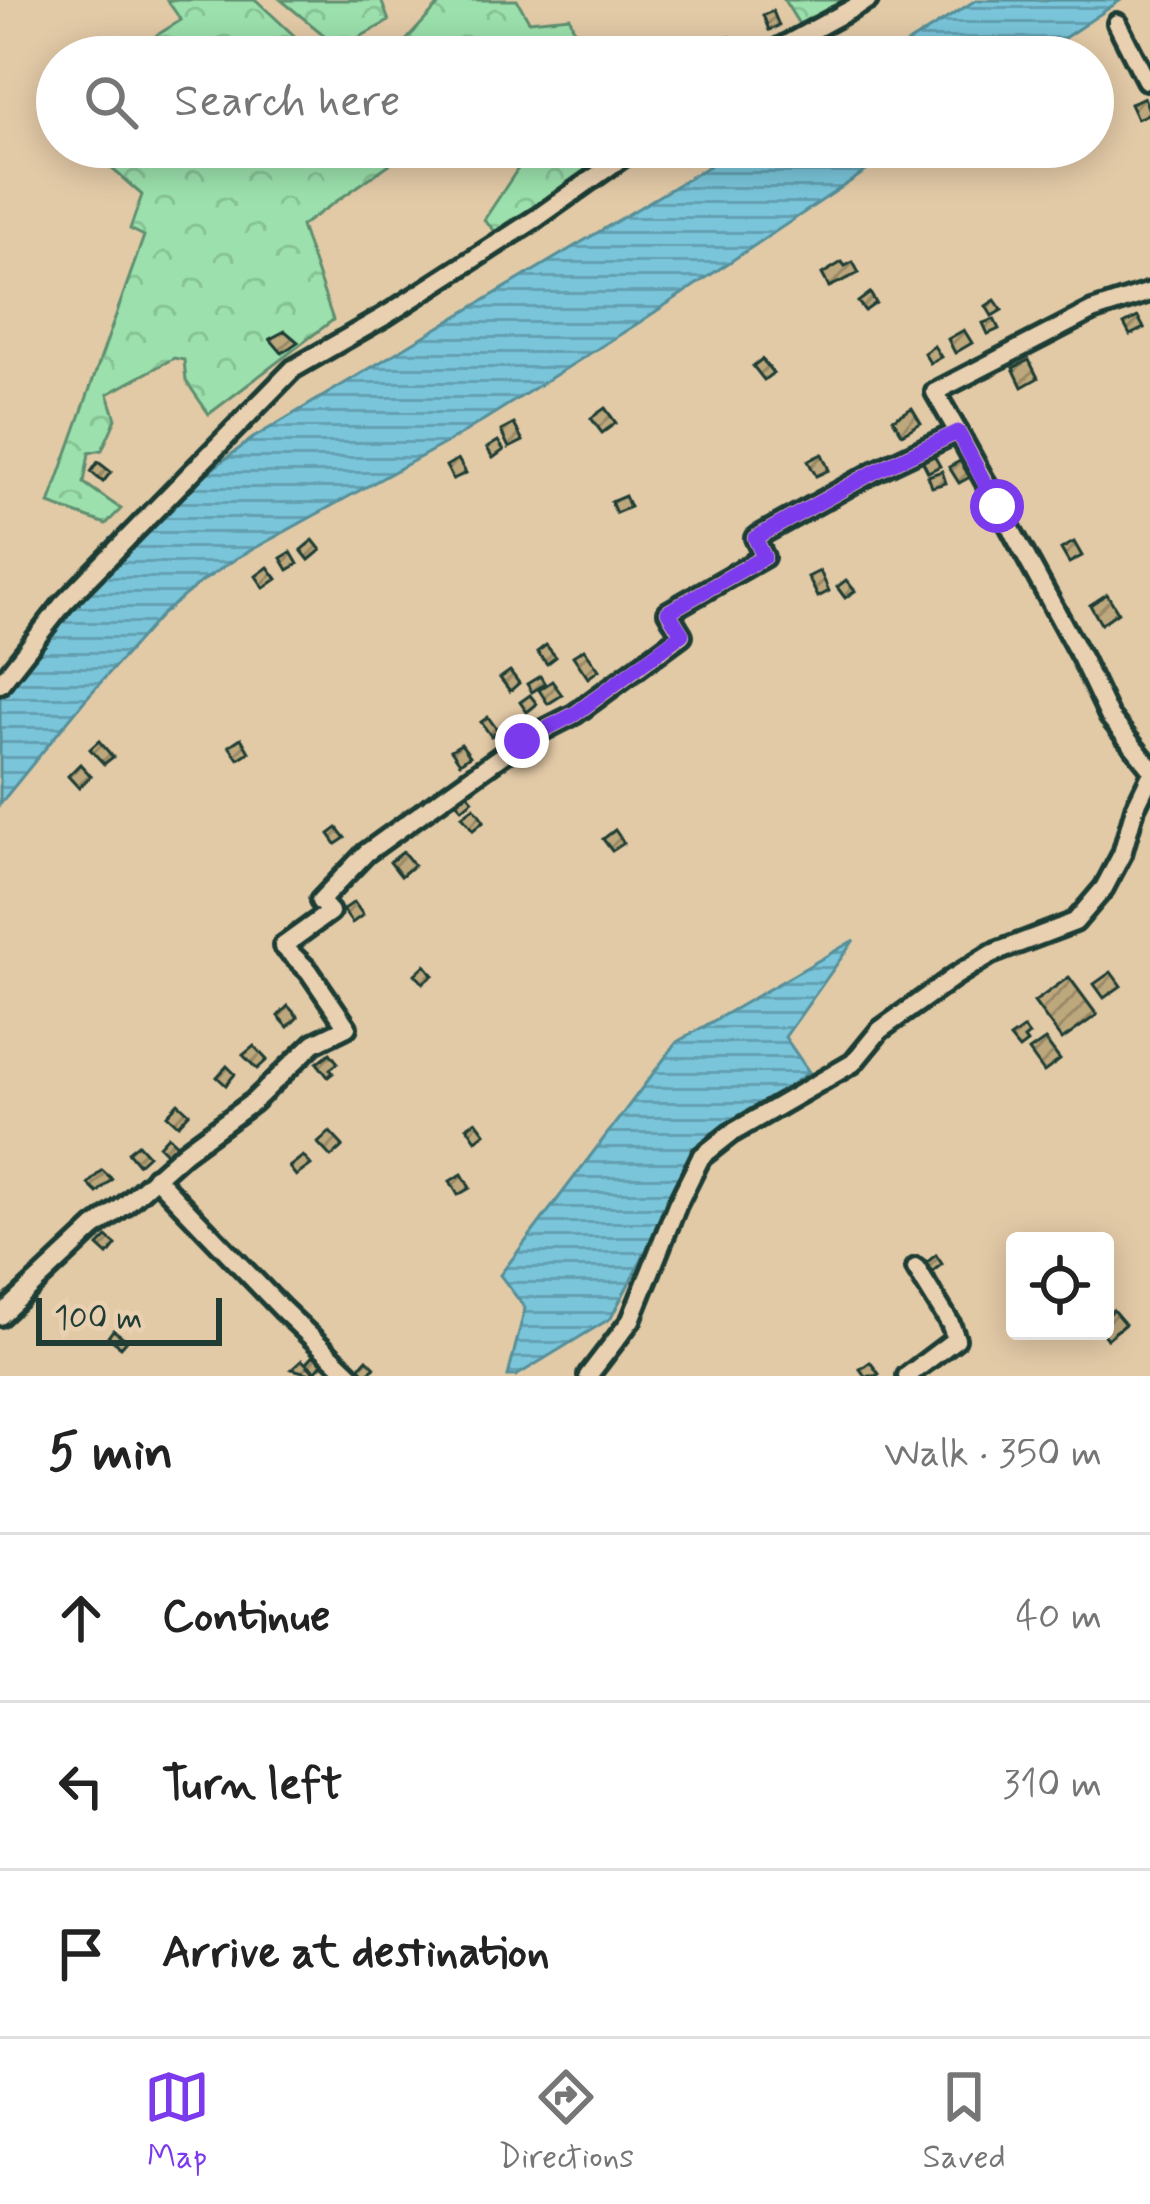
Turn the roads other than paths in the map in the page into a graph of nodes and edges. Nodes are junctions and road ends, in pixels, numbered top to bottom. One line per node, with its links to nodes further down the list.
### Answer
1 (868, 0): 3 (street)
2 (1117, 23): 4 (street)
3 (802, 36)
4 (1149, 82)
5 (607, 168): 8 (street)
6 (1150, 292): 7 (street)
7 (958, 432): 9 (street); 11 (street)
8 (0, 684)
9 (1150, 767)
10 (1150, 777): 15 (street)
11 (155, 1177): 13 (street); 14 (street)
12 (916, 1268): 16 (street)
13 (0, 1316)
14 (352, 1376)
15 (588, 1376)
16 (907, 1376)

